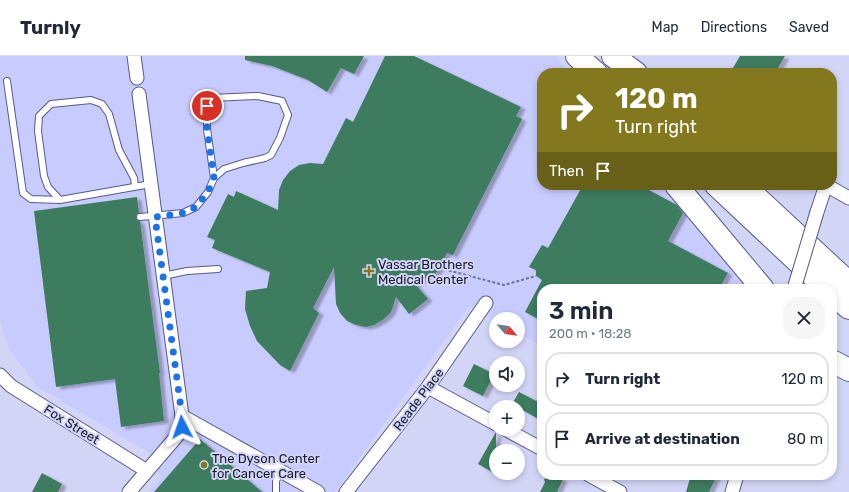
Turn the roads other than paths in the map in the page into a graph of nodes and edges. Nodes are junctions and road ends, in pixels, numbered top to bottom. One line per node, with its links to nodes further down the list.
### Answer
1 (134, 56): 10 (street)
2 (568, 56): 6 (highway)
3 (577, 56): 7 (highway)
4 (606, 56): 8 (highway)
5 (613, 56): 9 (highway)
6 (578, 68)
7 (590, 68)
8 (619, 68)
9 (629, 68)
10 (137, 78)
11 (7, 81): 22 (lane)
12 (140, 94): 14 (street)
13 (214, 178): 13 (lane); 24 (lane)
14 (151, 184): 15 (lane); 24 (street)
15 (136, 186): 22 (lane); 22 (lane)
16 (680, 190): 28 (highway)
17 (721, 190): 30 (highway)
18 (748, 190): 27 (highway)
19 (825, 190): 29 (street, bridge)
20 (835, 190): 21 (street)
21 (849, 198)
22 (60, 200)
23 (140, 217): 24 (lane)
24 (155, 217): 26 (street)
25 (218, 269): 26 (lane)
26 (163, 276): 38 (street)
27 (849, 283)
28 (759, 284)
29 (796, 284)
30 (822, 284)
31 (837, 297): 33 (highway)
32 (486, 303): 37 (street, Reade Place)
33 (849, 308)
34 (837, 364): 35 (highway)
35 (849, 370)
36 (0, 375): 42 (street, Fox Street)
37 (428, 387): 39 (street); 49 (street, Reade Place)
38 (182, 416): 42 (street); 43 (street)
39 (489, 420)
40 (518, 436): 41 (street)
41 (537, 446)
42 (147, 471): 46 (street)
43 (280, 472): 47 (lane); 48 (street)
44 (598, 480): 50 (street)
45 (736, 480): 51 (street)
46 (129, 492)
47 (276, 492)
48 (318, 492)
49 (346, 492)
50 (620, 492)
51 (732, 492)

